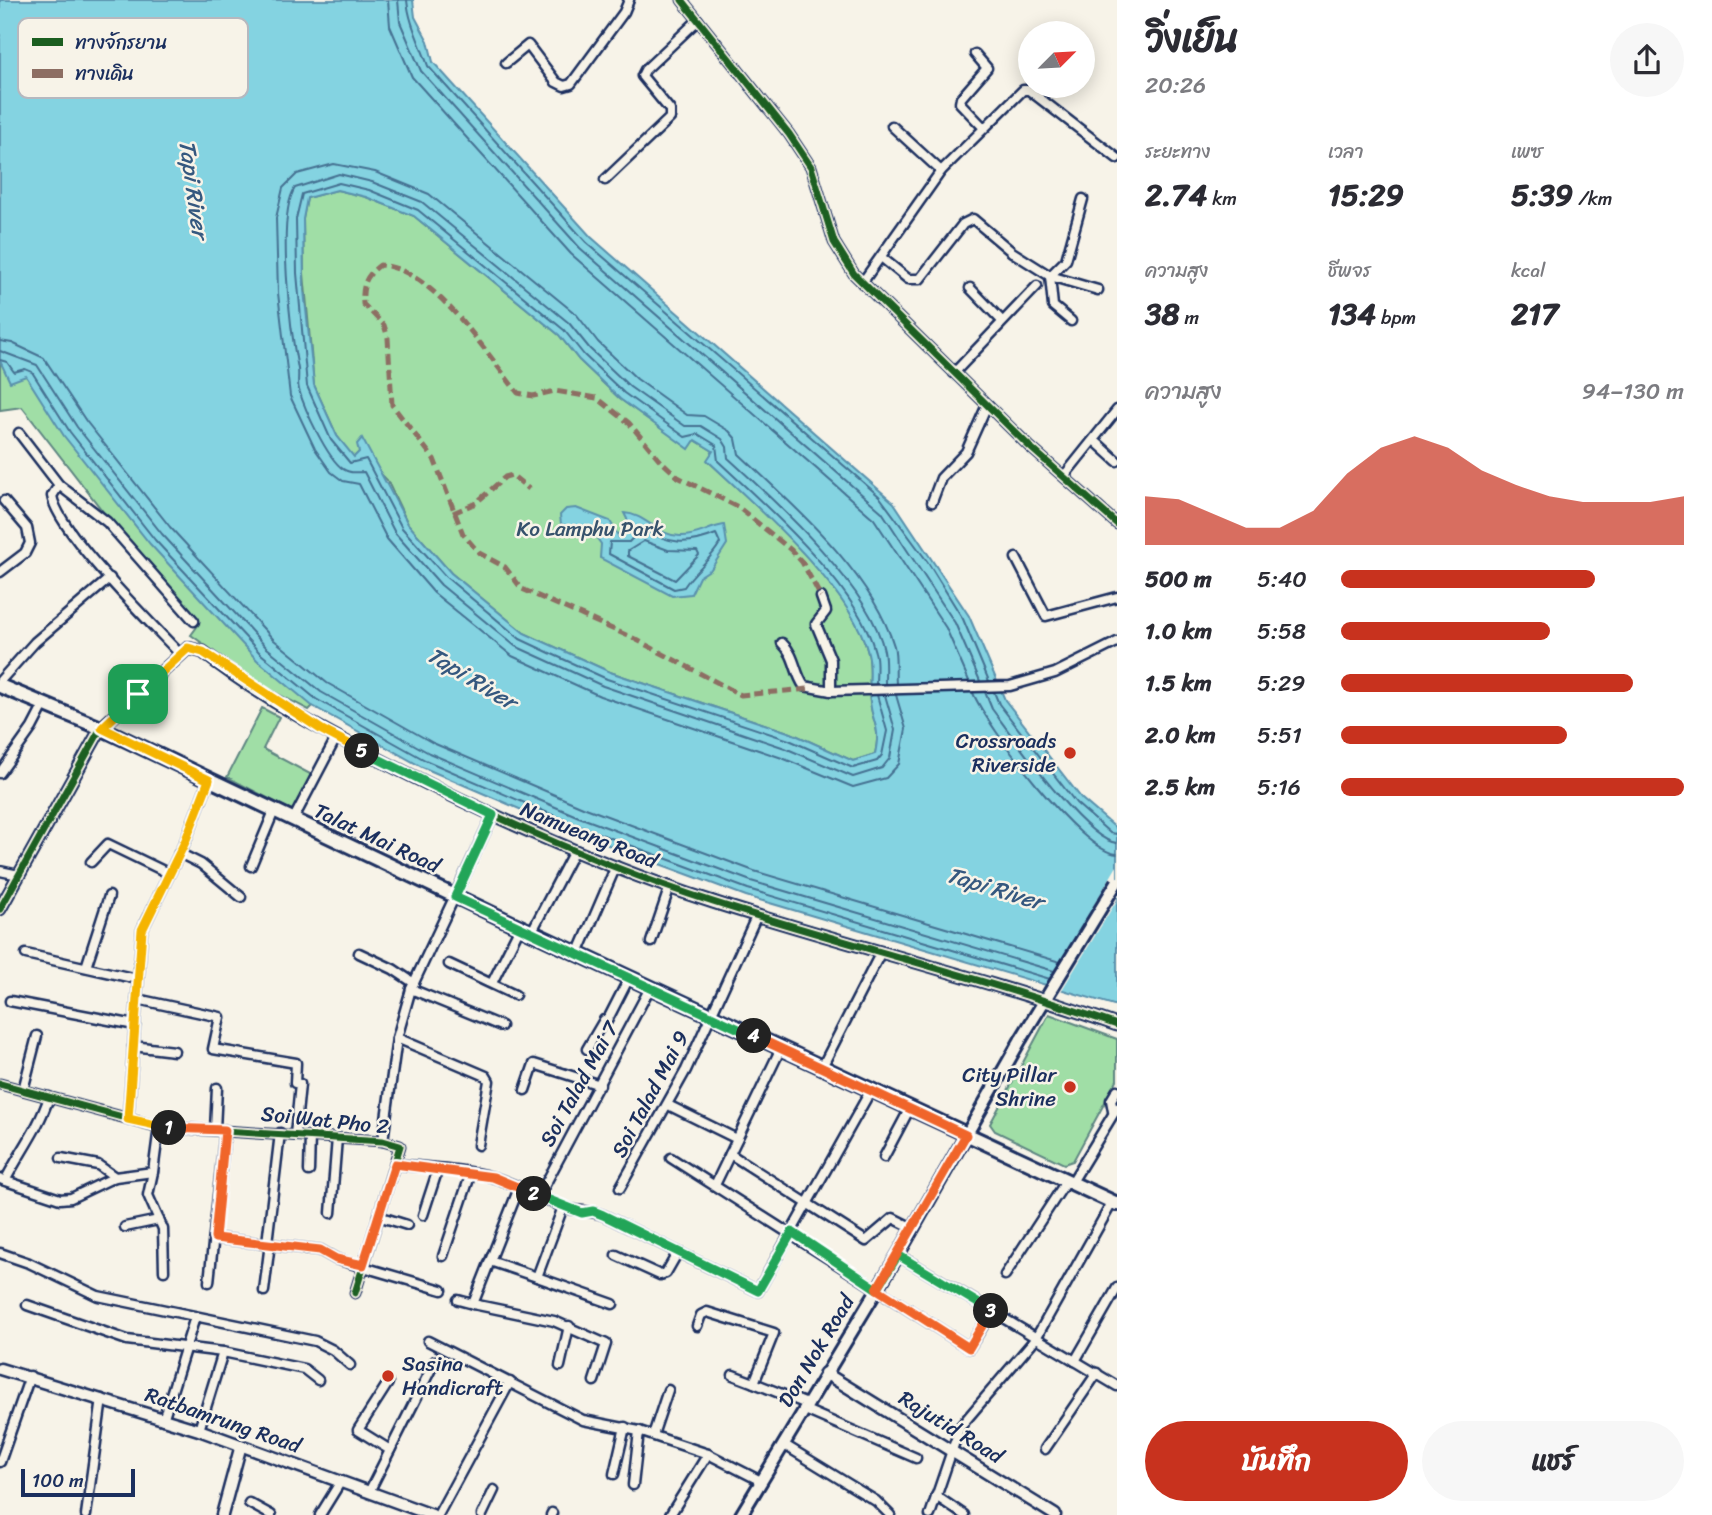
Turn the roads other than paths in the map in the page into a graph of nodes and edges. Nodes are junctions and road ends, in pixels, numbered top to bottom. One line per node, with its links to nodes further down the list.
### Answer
1 (629, 0): 5 (street)
2 (682, 0): 3 (street)
3 (698, 20): 10 (street); 14 (street)
4 (975, 54): 7 (street)
5 (506, 63)
6 (891, 126): 9 (street)
7 (983, 127): 8 (street); 9 (street)
8 (1117, 158)
9 (941, 171): 12 (street)
10 (605, 180)
11 (1083, 199): 13 (street)
12 (881, 257): 13 (street); 14 (street)
13 (1050, 276): 17 (street); 19 (street)
14 (862, 283): 20 (street)
15 (1037, 286): 18 (street)
16 (970, 288): 18 (street)
17 (1098, 290)
18 (1002, 321): 20 (street)
19 (1071, 321)
20 (954, 373): 21 (street)
21 (987, 405): 26 (street); 29 (street)
22 (1117, 410): 24 (street)
23 (19, 433): 27 (street)
24 (1095, 441): 25 (street); 26 (street)
25 (1117, 461)
26 (1064, 475): 30 (street)
27 (59, 485): 33 (street); 36 (street)
28 (4, 501): 32 (street)
29 (932, 502)
30 (1117, 524)
31 (1016, 558): 35 (street)
32 (0, 572)
33 (110, 578): 39 (street); 40 (street)
34 (821, 597): 41 (street)
35 (1117, 597)
36 (194, 621)
37 (1117, 642): 41 (street)
38 (782, 643): 41 (street)
39 (180, 654): 43 (street); 44 (street, Namueang Road)
40 (0, 684): 42 (main road, Talat Mai Road)
41 (831, 691)
42 (45, 703): 43 (main road, Talat Mai Road); 45 (street)
43 (102, 728): 46 (main road, Talat Mai Road); 57 (street)
44 (336, 738): 48 (street, Namueang Road); 49 (street)
45 (0, 773)
46 (209, 780): 47 (main road, Talat Mai Road); 51 (street)
47 (275, 811): 49 (main road, Talat Mai Road); 53 (street)
48 (493, 815): 50 (street, Namueang Road); 61 (street)
49 (293, 820): 61 (main road, Talat Mai Road)
50 (574, 851): 54 (street, Namueang Road); 65 (street)
51 (179, 853): 56 (street); 62 (street)
52 (91, 862): 56 (street)
53 (251, 866)
54 (616, 866): 59 (street, Namueang Road); 70 (street)
55 (0, 871): 57 (street)
56 (169, 873): 74 (street)
57 (19, 875): 63 (street)
58 (1117, 882): 108 (main road, Don Nok Road, bridge)
59 (670, 886): 64 (street, Namueang Road); 66 (street)
60 (109, 896): 72 (street)
61 (455, 897): 65 (main road, Talat Mai Road); 76 (street)
62 (241, 898)
63 (0, 909)
64 (757, 915): 67 (street, Namueang Road); 81 (street, Soi Talad Mai 9)
65 (525, 930): 70 (main road, Talat Mai Road); 75 (street)
66 (651, 942)
67 (881, 952): 84 (street, Namueang Road); 91 (street)
68 (359, 953): 76 (street)
69 (26, 954): 72 (street)
70 (578, 954): 73 (main road, Talat Mai Road)
71 (449, 964): 75 (street)
72 (86, 967): 74 (street)
73 (629, 978): 77 (main road, Talat Mai Road); 89 (street)
74 (137, 979): 79 (street)
75 (492, 983): 78 (street)
76 (412, 986): 83 (street); 86 (street)
77 (650, 988): 81 (main road, Talat Mai Road); 93 (street, Soi Talad Mai 7)
78 (515, 995)
79 (137, 999): 82 (street); 107 (street)
80 (10, 1000): 82 (street)
81 (711, 1016): 88 (main road, Talat Mai Road); 100 (street, Soi Talad Mai 9)
82 (135, 1025): 87 (street)
83 (501, 1026)
84 (1116, 1026)
85 (37, 1036): 95 (street)
86 (397, 1038): 112 (street); 113 (street)
87 (134, 1046): 90 (street); 103 (street)
88 (781, 1048): 91 (main road, Talat Mai Road); 111 (street)
89 (587, 1049)
90 (174, 1051)
91 (822, 1067): 97 (main road, Talat Mai Road)
92 (0, 1083): 95 (street, Soi Wat Pho 2)
93 (600, 1085): 96 (street); 129 (street, Soi Talad Mai 7)
94 (217, 1088): 105 (street)
95 (23, 1090): 99 (street, Soi Wat Pho 2)
96 (526, 1090)
97 (871, 1090): 101 (main road, Talat Mai Road); 130 (street)
98 (1117, 1090): 102 (street)
99 (49, 1097): 103 (street, Soi Wat Pho 2); 124 (street)
100 (668, 1105): 111 (street); 128 (street, Soi Talad Mai 9)
101 (910, 1108): 108 (main road, Talat Mai Road); 115 (street)
102 (1115, 1109): 125 (street)
103 (128, 1119): 104 (street, Soi Wat Pho 2)
104 (159, 1127): 105 (street, Soi Wat Pho 2); 121 (street)
105 (220, 1130): 106 (street, Soi Wat Pho 2); 141 (street)
106 (280, 1133): 107 (street, Soi Wat Pho 2); 142 (street)
107 (295, 1135): 109 (street, Soi Wat Pho 2)
108 (966, 1135): 125 (main road, Talat Mai Road); 139 (main road, Don Nok Road)
109 (310, 1136): 110 (street, Soi Wat Pho 2); 120 (street)
110 (337, 1138): 112 (street, Soi Wat Pho 2); 133 (street)
111 (737, 1139): 114 (street)
112 (383, 1141): 118 (street, Soi Wat Pho 2)
113 (478, 1144)
114 (730, 1154): 126 (street); 130 (street)
115 (884, 1157)
116 (61, 1158): 123 (street)
117 (671, 1158): 126 (street)
118 (395, 1164): 119 (street); 135 (street)
119 (438, 1169): 122 (street); 134 (street)
120 (309, 1171)
121 (153, 1172): 123 (street); 136 (street)
122 (471, 1173): 127 (street); 147 (street)
123 (115, 1177): 124 (street)
124 (2, 1180)
125 (1070, 1181): 131 (main road, Talat Mai Road); 151 (street)
126 (715, 1185): 140 (street)
127 (519, 1188): 129 (street); 148 (street)
128 (620, 1188)
129 (539, 1196): 132 (street)
130 (807, 1203): 139 (street); 140 (street)
131 (1115, 1203): 167 (street)
132 (563, 1207): 143 (street); 152 (street)
133 (331, 1213)
134 (423, 1215)
135 (378, 1216): 137 (street); 149 (street)
136 (159, 1220): 138 (street); 150 (street)
137 (407, 1225)
138 (125, 1227)
139 (913, 1228): 146 (main road, Don Nok Road)
140 (792, 1232): 143 (street); 155 (street)
141 (215, 1238): 142 (street); 153 (street)
142 (269, 1243): 149 (street); 157 (street)
143 (678, 1252): 145 (street)
144 (0, 1253): 164 (street)
145 (616, 1255)
146 (898, 1255): 155 (main road, Don Nok Road); 163 (street)
147 (443, 1256)
148 (490, 1261): 152 (street); 160 (street)
149 (363, 1265): 156 (street); 158 (street)
150 (164, 1271)
151 (1005, 1275)
152 (537, 1277): 161 (street)
153 (209, 1282)
154 (1117, 1288): 172 (street)
155 (877, 1289): 163 (street); 176 (main road, Don Nok Road)
156 (442, 1290)
157 (264, 1291)
158 (355, 1293)
159 (458, 1300): 160 (street)
160 (473, 1304): 165 (street)
161 (613, 1304)
162 (27, 1305): 169 (street)
163 (992, 1311): 167 (street)
164 (195, 1317): 169 (street); 173 (street)
165 (569, 1326): 174 (street); 181 (street)
166 (697, 1326): 184 (street)
167 (1036, 1338): 172 (street); 198 (street)
168 (428, 1340): 182 (street)
169 (187, 1346): 170 (street); 189 (street)
170 (223, 1352): 180 (street); 191 (street)
171 (435, 1361): 197 (street)
172 (1075, 1361): 177 (street)
173 (350, 1365)
174 (560, 1366)
175 (0, 1369): 179 (street, Ratbamrung Road)
176 (825, 1373): 188 (main road, Don Nok Road); 198 (street, Rajutid Road)
177 (1097, 1373): 185 (street); 196 (street)
178 (733, 1375): 184 (street)
179 (30, 1376): 187 (street, Ratbamrung Road); 201 (street)
180 (318, 1380)
181 (594, 1381)
182 (510, 1382): 190 (street); 215 (street)
183 (388, 1383): 197 (street)
184 (754, 1383): 188 (street)
185 (1117, 1386)
186 (668, 1390): 193 (street)
187 (102, 1399): 189 (street, Ratbamrung Road); 210 (street)
188 (805, 1407): 194 (main road, Don Nok Road); 200 (street)
189 (163, 1420): 191 (street, Ratbamrung Road)
190 (625, 1427): 192 (street); 202 (street)
191 (199, 1430): 195 (street, Ratbamrung Road)
192 (639, 1431): 193 (street); 205 (street)
193 (653, 1435): 199 (street)
194 (783, 1444): 204 (main road, Don Nok Road); 219 (street)
195 (241, 1445): 203 (street, Ratbamrung Road); 211 (street)
196 (1045, 1449)
197 (390, 1450): 206 (street)
198 (951, 1450): 208 (street); 222 (street, Rajutid Road)
199 (708, 1454): 204 (street); 217 (street)
200 (916, 1458)
201 (0, 1462)
202 (614, 1474)
203 (341, 1481): 206 (street, Ratbamrung Road); 213 (street)
204 (761, 1481): 218 (main road, Don Nok Road)
205 (634, 1485)
206 (369, 1490): 214 (street, Ratbamrung Road)
207 (494, 1490): 216 (street)
208 (936, 1496): 220 (street); 221 (street)
209 (249, 1503): 212 (street)
210 (86, 1515)
211 (222, 1515)
212 (271, 1515)
213 (320, 1515)
214 (432, 1515)
215 (438, 1515)
216 (482, 1515)
217 (670, 1515)
218 (741, 1515)
219 (890, 1515)
220 (930, 1515)
221 (964, 1515)
222 (1055, 1515)

